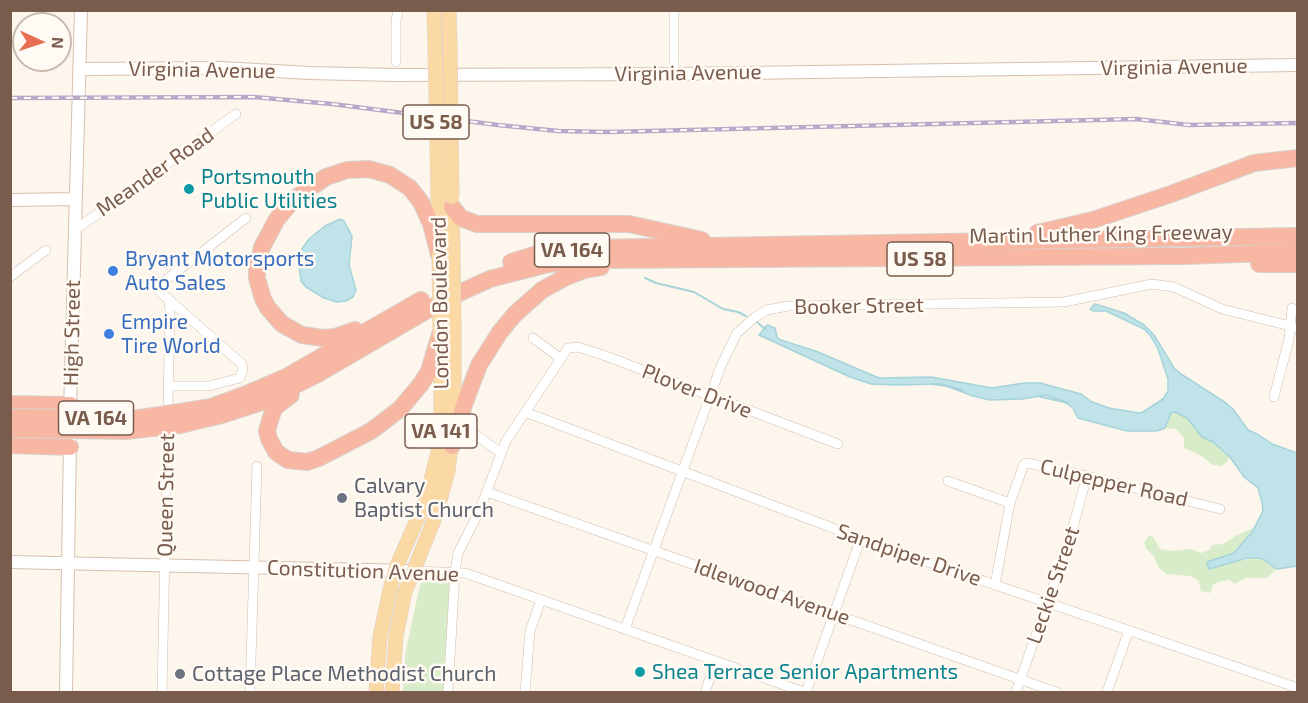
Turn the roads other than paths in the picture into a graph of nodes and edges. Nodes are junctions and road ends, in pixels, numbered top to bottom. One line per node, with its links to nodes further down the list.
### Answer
1 (81, 10): 8 (street, High Street)
2 (398, 10): 6 (street)
3 (434, 10): 14 (main road, London Boulevard / US 58, bridge)
4 (449, 10): 14 (main road, London Boulevard / US 58, bridge)
5 (674, 10): 9 (street)
6 (396, 62)
7 (1298, 65): 9 (street, Virginia Avenue)
8 (79, 69): 9 (street, Virginia Avenue); 12 (street, High Street)
9 (674, 74)
10 (236, 114): 16 (street, Meander Road)
11 (1298, 158): 18 (highway)
12 (76, 199): 13 (street); 16 (street, High Street)
13 (10, 200)
14 (447, 200): 19 (highway, US 58); 21 (main road, London Boulevard / US 58)
15 (246, 218): 28 (street)
16 (75, 230): 40 (street, High Street)
17 (1298, 236): 18 (highway, Martin Luther King Freeway / US 58)
18 (986, 242): 19 (highway, Martin Luther King Freeway / US 58)
19 (747, 246): 29 (highway, Martin Luther King Freeway / VA 164)
20 (46, 250): 26 (street)
21 (446, 252): 29 (highway); 32 (main road, London Boulevard / US 58, bridge)
22 (1292, 253): 23 (highway, Martin Luther King Freeway / US 58)
23 (1184, 256): 24 (highway, Martin Luther King Freeway / US 58); 25 (highway)
24 (680, 260): 35 (highway, Martin Luther King Freeway / US 58); 48 (highway)
25 (1298, 264)
26 (10, 277)
27 (151, 284): 28 (street)
28 (164, 295): 36 (street, Queen Street); 36 (street)
29 (408, 308): 43 (highway, VA 164)
30 (1292, 308): 31 (street)
31 (1294, 327): 37 (street, Booker Street); 38 (street)
32 (447, 331): 35 (highway, US 58); 48 (main road, London Boulevard / VA 141); 64 (main road, London Boulevard / VA 141)
33 (533, 338): 34 (street)
34 (560, 358): 37 (street, Plover Drive); 41 (street)
35 (334, 364): 43 (highway, VA 164)
36 (168, 386): 62 (street, Queen Street)
37 (710, 396): 46 (street, Plover Drive); 52 (street, Booker Street)
38 (1274, 397)
39 (10, 404): 40 (highway)
40 (71, 405): 49 (street, High Street)
41 (525, 412): 50 (street); 52 (street, Sandpiper Drive)
42 (10, 417): 43 (highway, VA 164, bridge)
43 (180, 419): 44 (highway, VA 164, bridge)
44 (10, 429)
45 (473, 433): 50 (street)
46 (838, 444)
47 (10, 445): 49 (highway)
48 (452, 446): 65 (main road, London Boulevard / VA 141)
49 (70, 447): 61 (street, High Street)
50 (501, 453): 55 (street)
51 (257, 466): 63 (street)
52 (682, 471): 58 (street, Sandpiper Drive); 59 (street, Booker Street)
53 (1087, 477): 56 (street, Culpepper Road); 57 (street, Culpepper Road); 69 (street, Leckie Street)
54 (948, 481): 56 (street)
55 (487, 492): 59 (street, Idlewood Avenue); 66 (street)
56 (1010, 503): 67 (street, Culpepper Road)
57 (1220, 509)
58 (861, 538): 67 (street, Sandpiper Drive); 70 (street)
59 (654, 550): 70 (street, Idlewood Avenue); 71 (street, Booker Street)
60 (10, 562): 61 (street, Constitution Avenue)
61 (67, 563): 62 (street, Constitution Avenue); 76 (street, High Street)
62 (165, 566): 63 (street, Constitution Avenue); 77 (street, Queen Street)
63 (254, 567): 64 (street, Constitution Avenue); 78 (street)
64 (395, 570): 65 (street, Constitution Avenue); 79 (main road, London Boulevard / VA 141)
65 (412, 571): 66 (street, Constitution Avenue); 80 (main road, London Boulevard / VA 141)
66 (455, 572): 68 (street, Constitution Avenue); 81 (street)
67 (995, 585): 69 (street, Sandpiper Drive)
68 (541, 600): 71 (street, Constitution Avenue); 82 (street)
69 (1048, 603): 72 (street, Sandpiper Drive); 74 (street, Leckie Street)
70 (834, 614): 74 (street, Idlewood Avenue); 84 (street)
71 (625, 629): 73 (street, Constitution Avenue)
72 (1129, 630): 75 (street, Sandpiper Drive); 87 (street)
73 (716, 661): 83 (street); 84 (street, Constitution Avenue)
74 (1021, 680): 85 (street, Leckie Street); 86 (street, Idlewood Avenue)
75 (1298, 688)
76 (66, 693)
77 (162, 693)
78 (250, 693)
79 (376, 693)
80 (392, 693)
81 (448, 693)
82 (525, 693)
83 (705, 693)
84 (805, 693)
85 (1016, 693)
86 (1056, 693)
87 (1107, 693)

